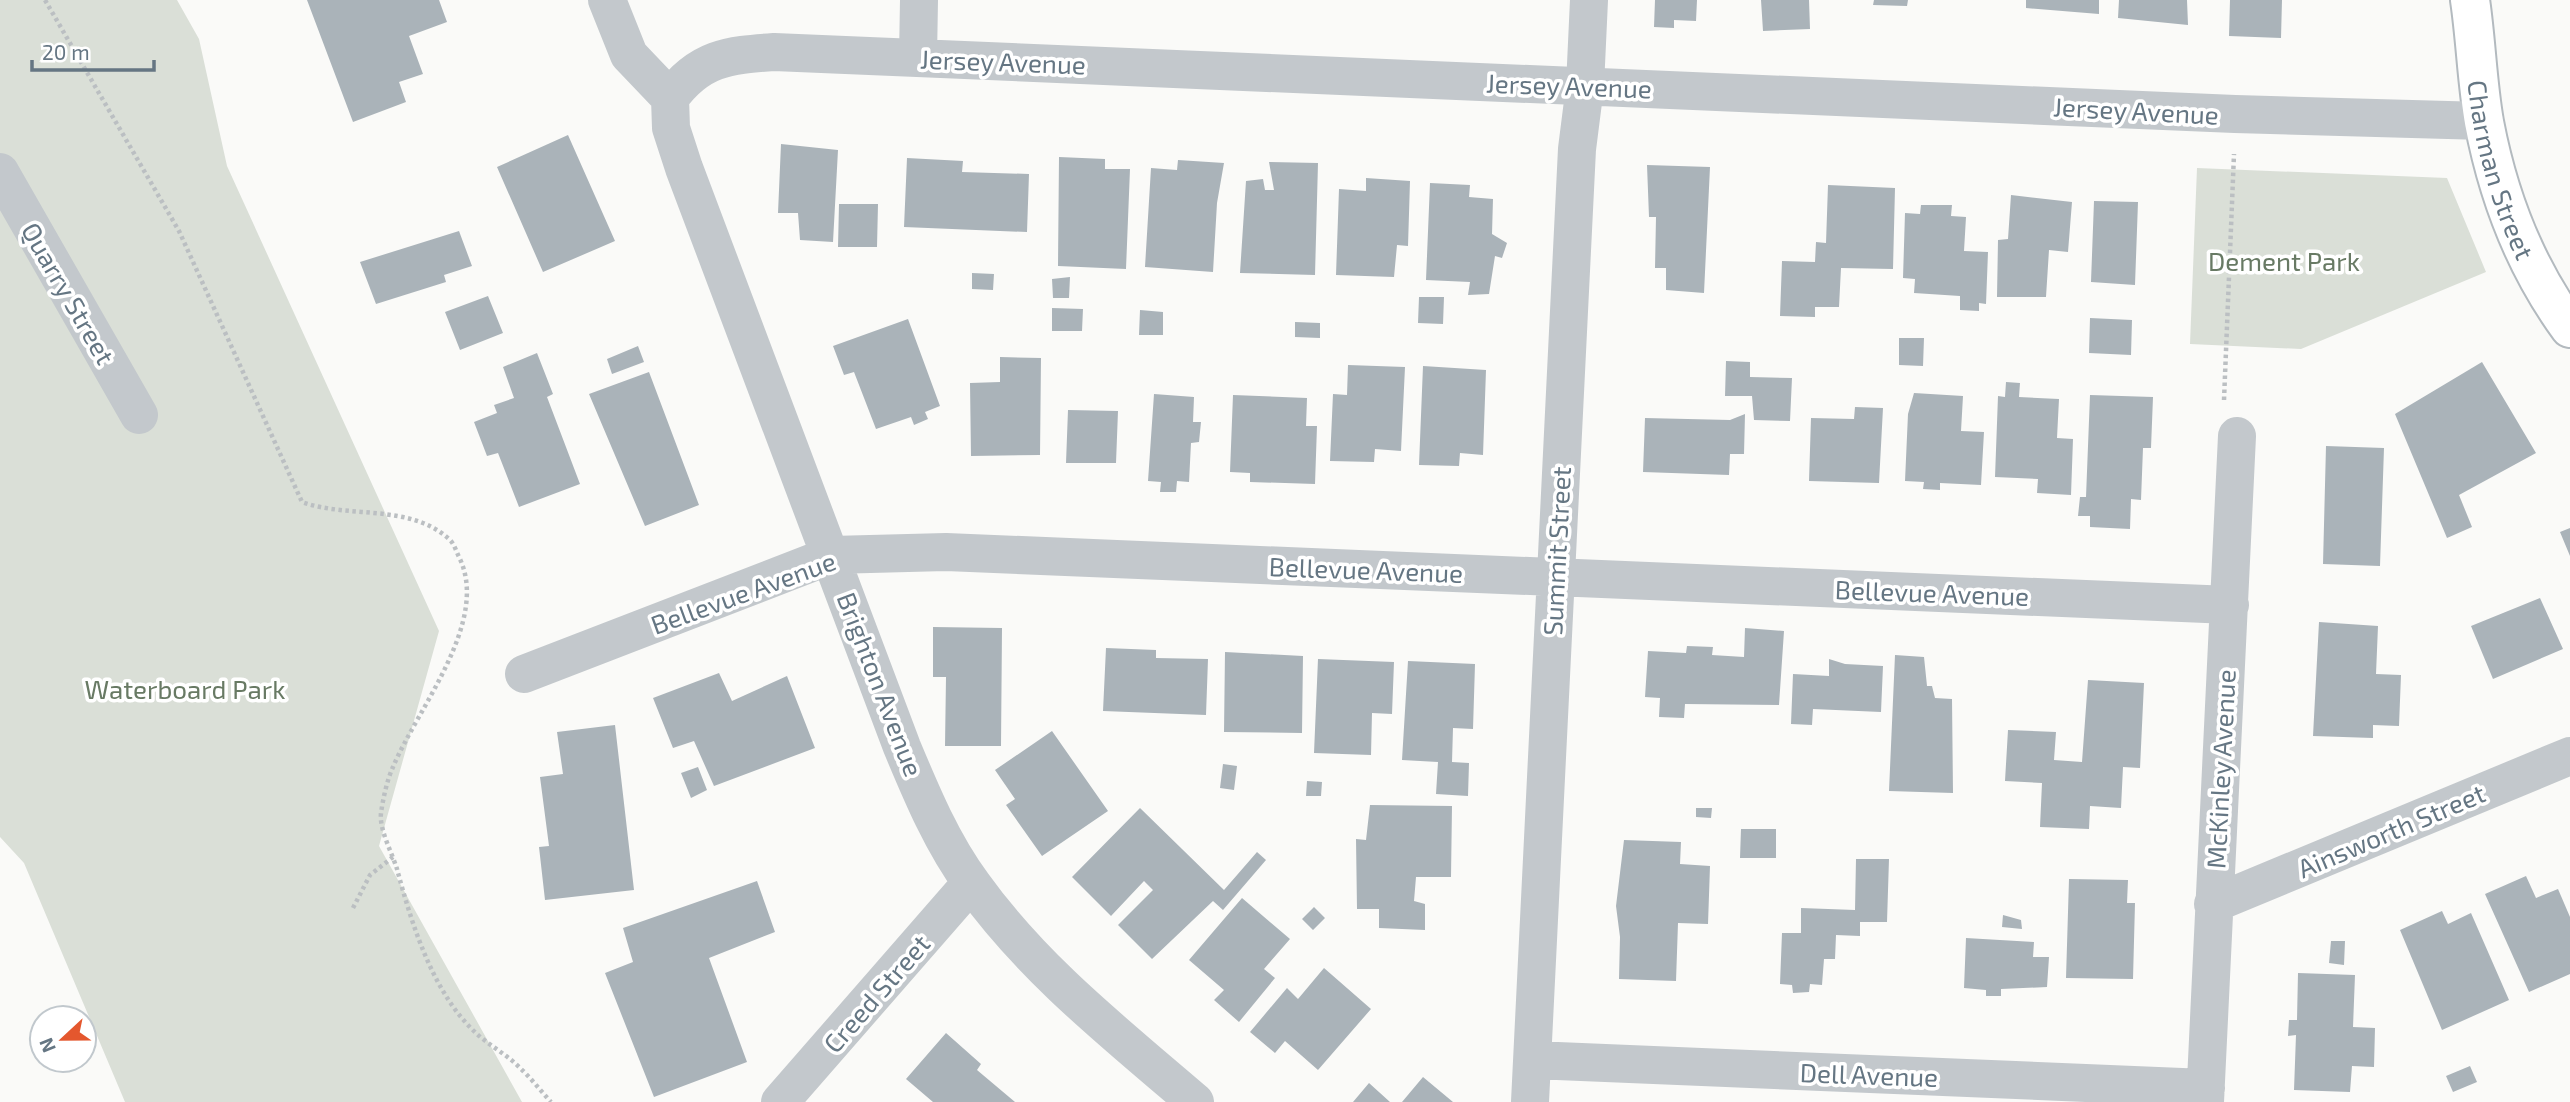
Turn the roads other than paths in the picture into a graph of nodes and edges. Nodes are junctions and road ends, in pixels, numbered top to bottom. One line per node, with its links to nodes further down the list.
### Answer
1 (607, 0): 7 (street)
2 (919, 0): 5 (street)
3 (1589, 0): 6 (street, Summit Street)
4 (2470, 0): 8 (street, Charman Street)
5 (918, 58): 6 (street, Jersey Avenue); 7 (street, Jersey Avenue)
6 (1585, 86): 8 (street, Jersey Avenue); 14 (street, Summit Street)
7 (670, 97): 13 (street, Brighton Avenue)
8 (2484, 121): 10 (street, Charman Street)
9 (0, 172): 11 (street, Quarry Street)
10 (2570, 328)
11 (139, 415)
12 (2237, 436): 15 (street, McKinley Avenue)
13 (832, 555): 14 (street, Bellevue Avenue); 16 (street, Bellevue Avenue); 18 (street, Brighton Avenue)
14 (1554, 576): 15 (street, Bellevue Avenue); 20 (street, Summit Street)
15 (2230, 604): 19 (street, McKinley Avenue)
16 (524, 674)
17 (2570, 756): 19 (street, Ainsworth Street)
18 (971, 883): 22 (street, Creed Street); 23 (street, Brighton Avenue)
19 (2213, 904): 21 (street, McKinley Avenue)
20 (1533, 1060): 21 (street, Dell Avenue); 24 (street, Summit Street)
21 (2205, 1095)
22 (780, 1102)
23 (1195, 1102)
24 (1530, 1102)

